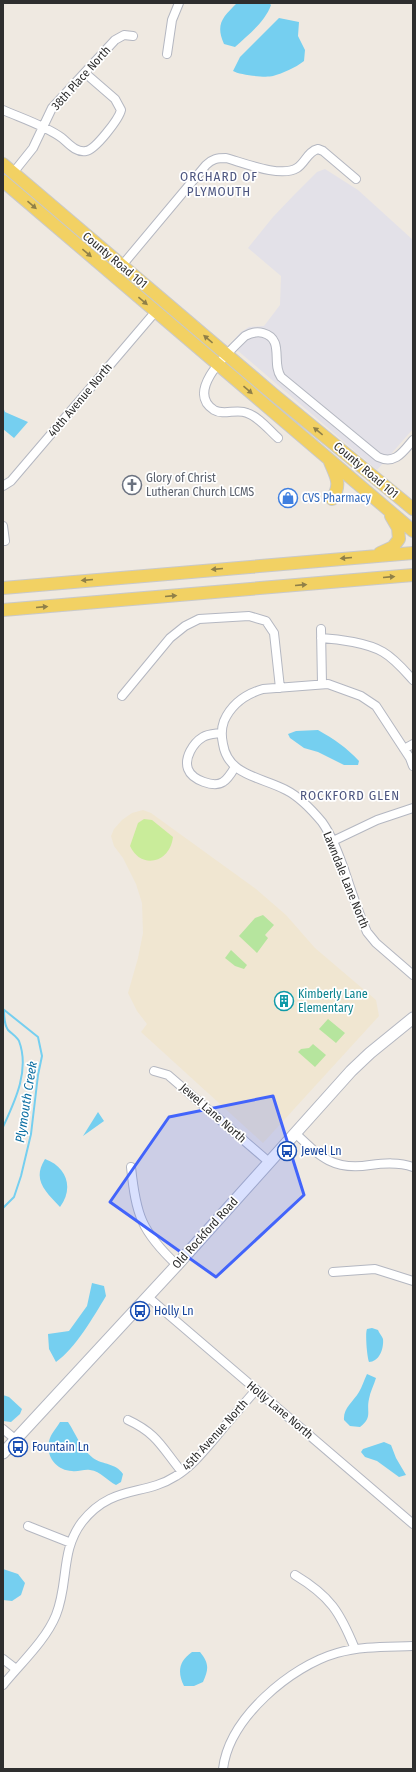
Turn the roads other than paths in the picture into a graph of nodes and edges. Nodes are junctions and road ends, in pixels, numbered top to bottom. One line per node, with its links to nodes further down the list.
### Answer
1 (178, 3): 3 (street)
2 (133, 36): 4 (street, 38th Place North)
3 (167, 54)
4 (85, 73): 6 (street, 38th Place North); 6 (street)
5 (3, 110): 6 (street)
6 (42, 128): 8 (street, 38th Place North)
7 (3, 164): 8 (main road, County Road 101)
8 (13, 173): 11 (main road, County Road 101)
9 (356, 179): 11 (street)
10 (3, 181): 12 (main road, County Road 101, one-way to 12)
11 (122, 265): 12 (street); 14 (main road, County Road 101, one-way to 11)
12 (113, 275): 13 (main road, County Road 101, one-way to 13)
13 (156, 312): 15 (main road, County Road 101); 19 (street, 40th Avenue North)
14 (227, 355): 15 (street, County Road 101); 17 (street, County Road 101); 22 (main road, County Road 101, one-way to 14)
15 (219, 365): 16 (street, County Road 101); 18 (main road, County Road 101, one-way to 18)
16 (278, 438)
17 (413, 440)
18 (327, 458): 20 (main road); 21 (main road, County Road 101)
19 (3, 486)
20 (332, 499)
21 (388, 509): 24 (main road, County Road 101); 27 (main road)
22 (413, 509)
23 (3, 526): 25 (street)
24 (413, 531)
25 (5, 540)
26 (413, 553): 27 (main road)
27 (374, 556): 29 (main road, one-way to 29)
28 (413, 575): 30 (main road, one-way to 28)
29 (3, 588)
30 (3, 610)
31 (321, 629): 32 (street)
32 (321, 638): 33 (street); 34 (street)
33 (413, 680)
34 (322, 684): 35 (street, Lawndale Lane North); 39 (street, Lawndale Lane North)
35 (280, 688): 36 (street); 37 (street, Lawndale Lane North)
36 (122, 696)
37 (221, 733): 41 (street, Lawndale Lane North); 41 (street)
38 (413, 744): 39 (street)
39 (404, 749): 40 (street, Lawndale Lane North)
40 (413, 766)
41 (235, 767): 43 (street, Lawndale Lane North)
42 (413, 808): 43 (street)
43 (333, 841): 44 (street, Lawndale Lane North)
44 (413, 975)
45 (413, 1018): 47 (street, Old Rockford Road)
46 (154, 1071): 48 (street, Jewel Lane North)
47 (295, 1133): 48 (street, Old Rockford Road); 49 (street)
48 (269, 1162): 51 (street, Old Rockford Road)
49 (413, 1166)
50 (131, 1167): 51 (street)
51 (177, 1265): 54 (street, Old Rockford Road)
52 (333, 1272): 53 (street)
53 (413, 1281)
54 (148, 1297): 55 (street, Holly Lane North); 58 (street, Old Rockford Road)
55 (256, 1390): 60 (street, 45th Avenue North); 61 (street, Holly Lane North)
56 (128, 1420): 60 (street)
57 (3, 1429): 58 (street)
58 (15, 1439): 59 (street, Old Rockford Road)
59 (3, 1453)
60 (182, 1472): 63 (street, 45th Avenue North)
61 (412, 1522)
62 (28, 1526): 63 (street)
63 (71, 1543): 68 (street, 45th Avenue North)
64 (295, 1575): 66 (street)
65 (413, 1646): 66 (street)
66 (355, 1649): 70 (street)
67 (3, 1659): 68 (street)
68 (16, 1669): 69 (street, 45th Avenue North)
69 (3, 1684)
70 (223, 1769)

